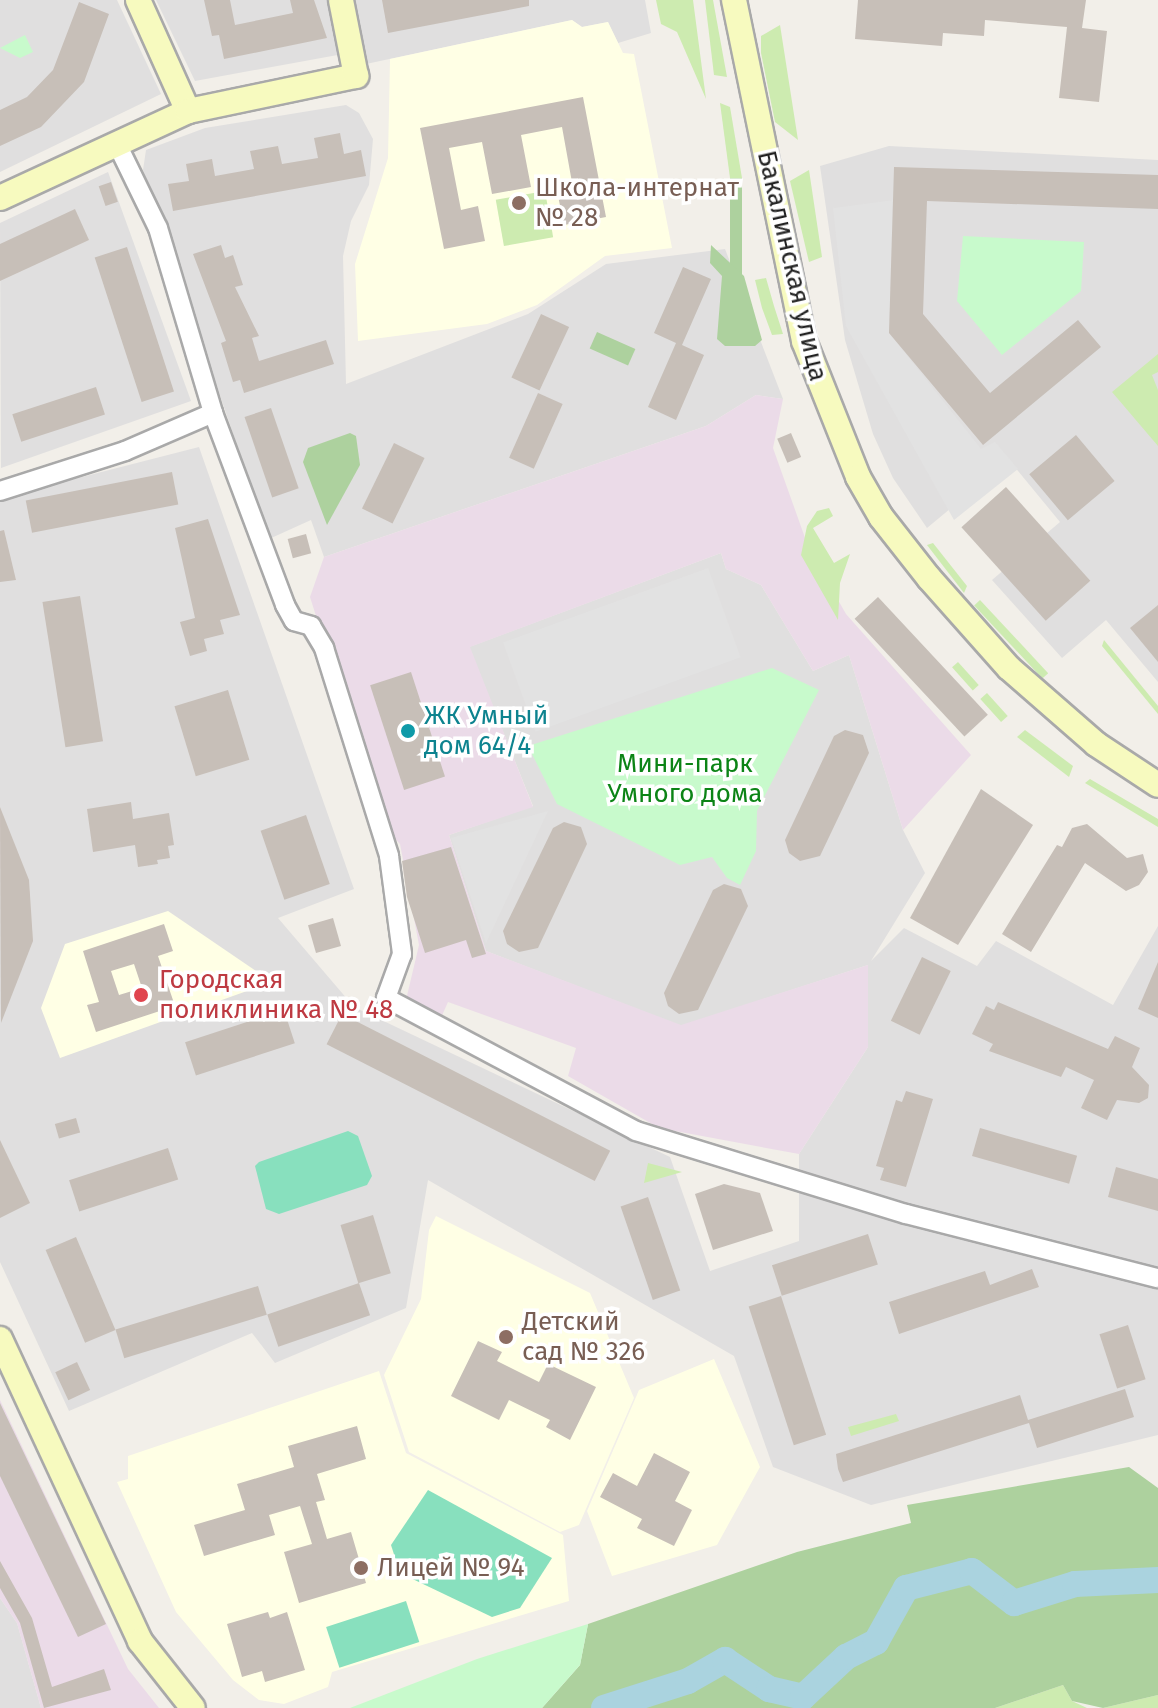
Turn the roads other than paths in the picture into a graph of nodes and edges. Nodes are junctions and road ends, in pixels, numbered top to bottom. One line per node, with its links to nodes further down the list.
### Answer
1 (138, 0): 4 (main road)
2 (341, 0): 4 (main road)
3 (734, 0): 9 (main road, Бакалинская улица)
4 (188, 111): 5 (main road)
5 (117, 144): 6 (main road); 7 (street)
6 (0, 198)
7 (213, 413): 8 (street); 10 (street)
8 (0, 491)
9 (1158, 785)
10 (1158, 1278)
11 (0, 1339): 12 (main road)
12 (193, 1708)

